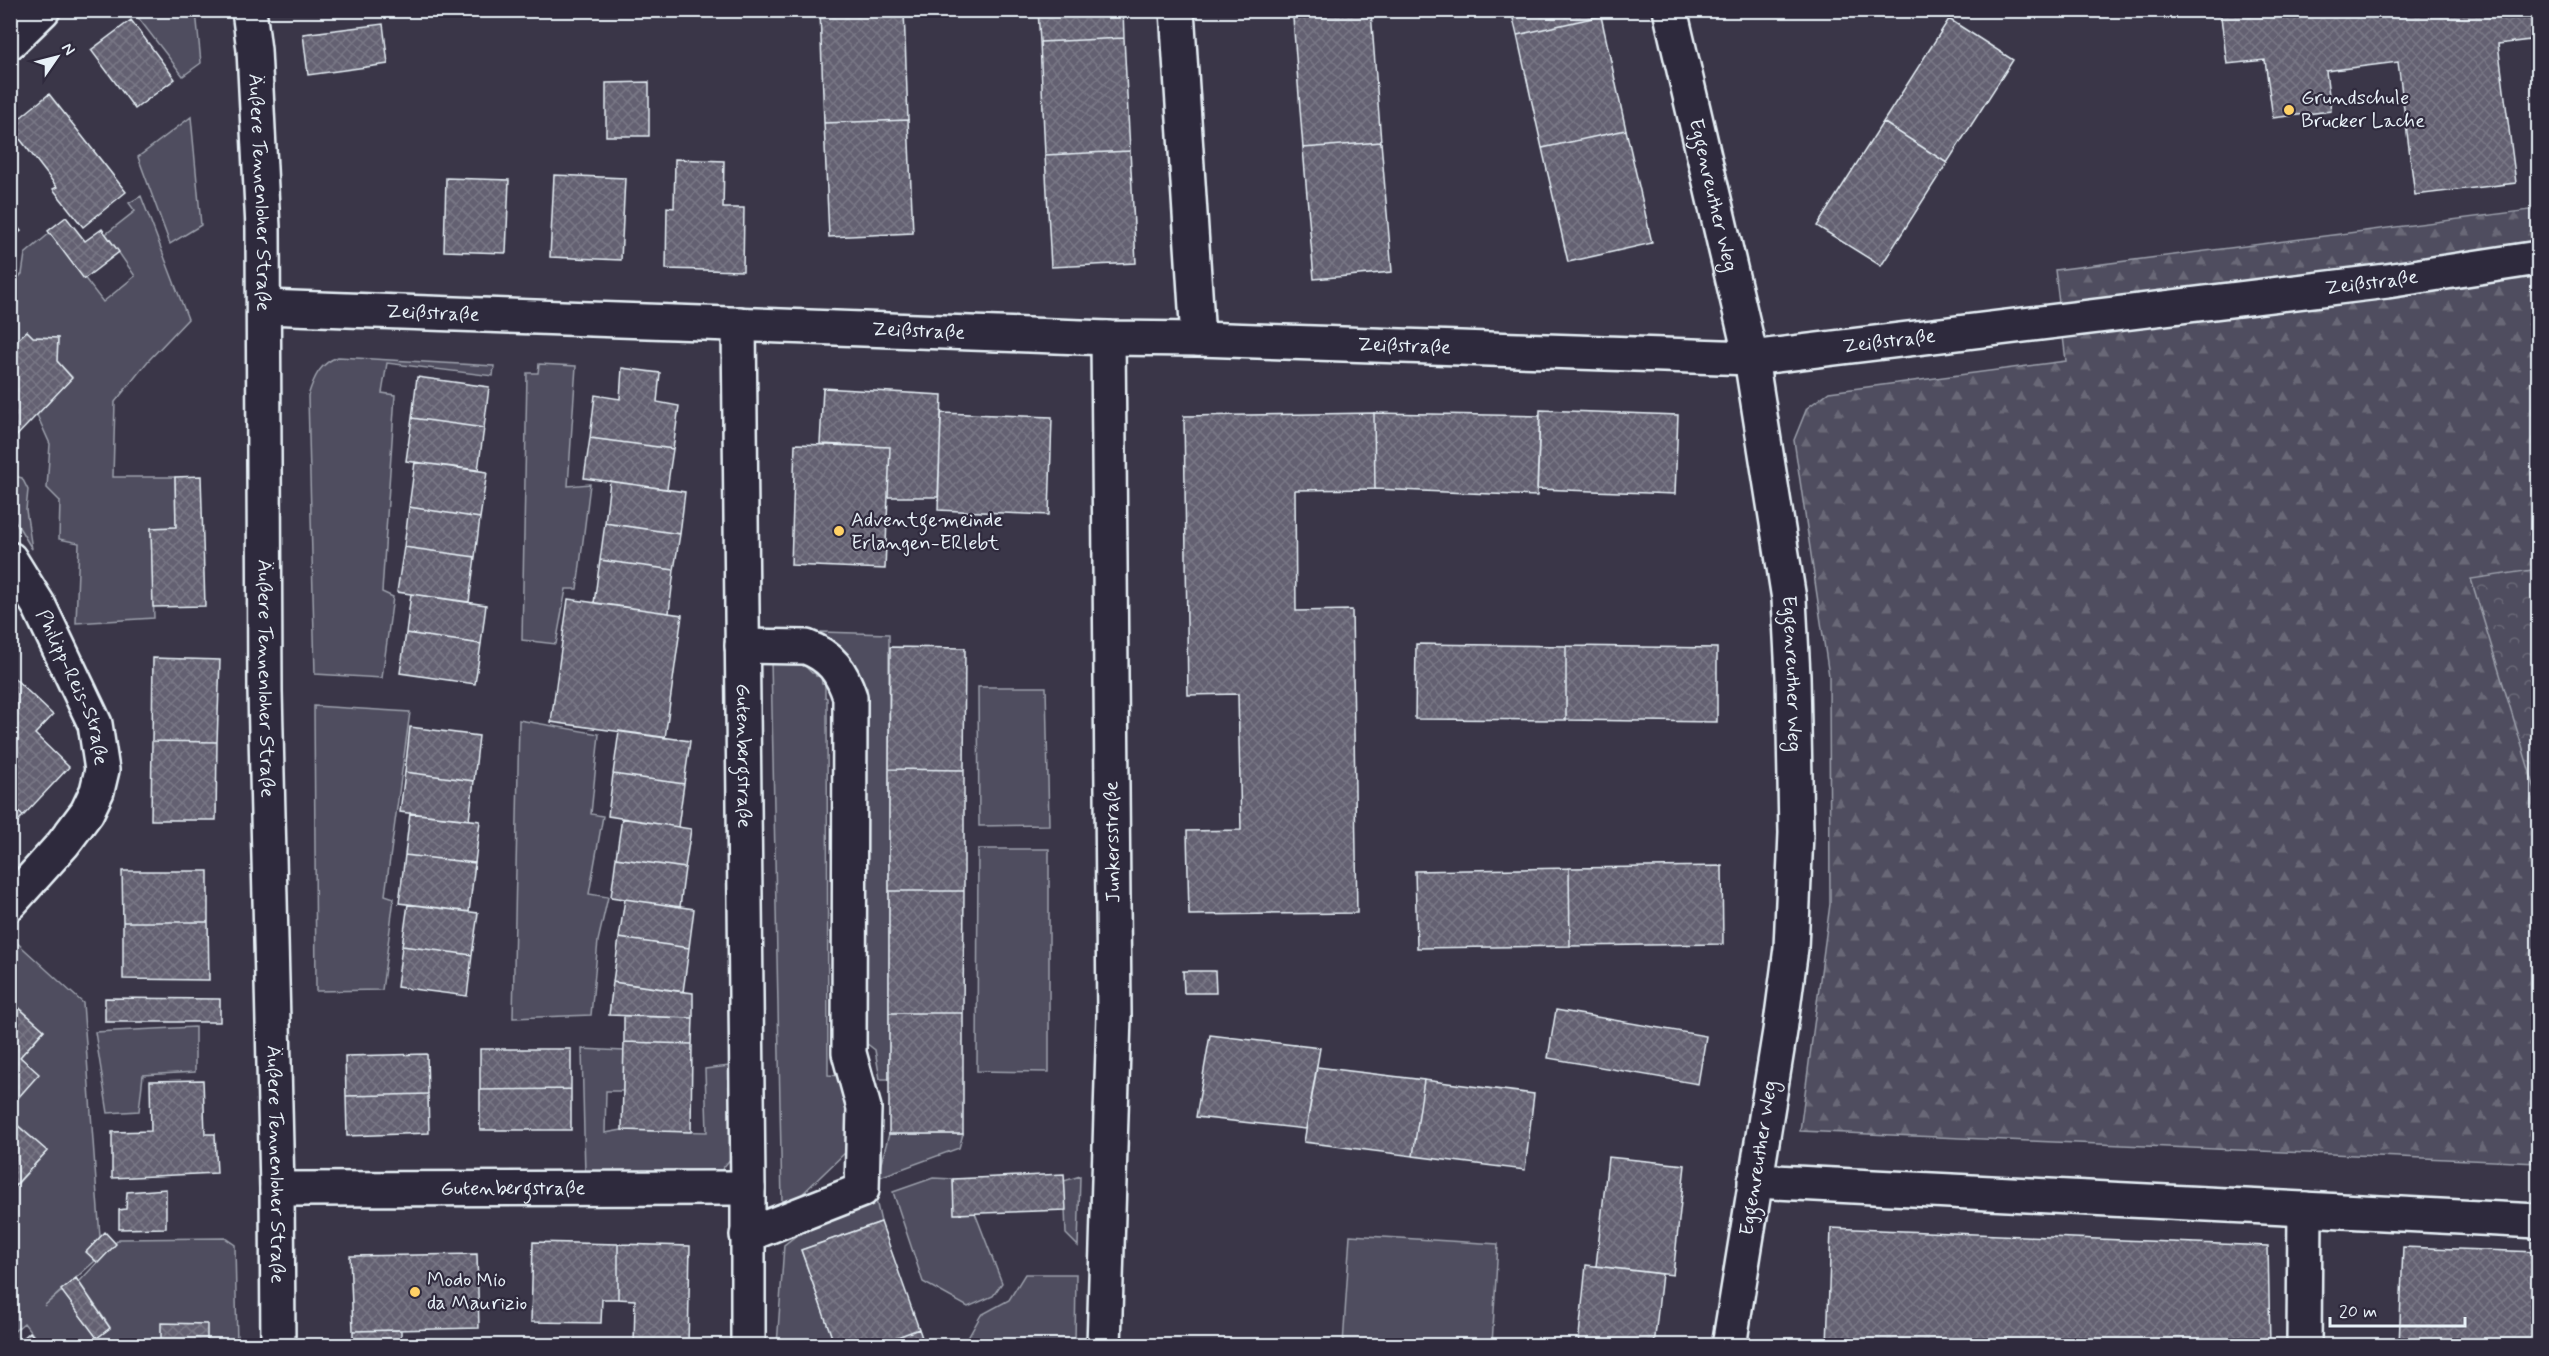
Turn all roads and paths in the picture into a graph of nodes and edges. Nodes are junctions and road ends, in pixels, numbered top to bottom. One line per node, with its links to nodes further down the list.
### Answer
1 (43, 10): 5 (street)
2 (249, 10): 7 (street, Äußere Tennenloher Straße)
3 (1177, 10): 10 (street)
4 (1670, 10): 11 (street, Eggenreuther Weg)
5 (10, 42)
6 (2538, 258): 11 (street, Zeißstraße)
7 (265, 307): 8 (street, Zeißstraße); 17 (street, Äußere Tennenloher Straße)
8 (739, 324): 9 (street, Zeißstraße); 13 (street, Gutenbergstraße)
9 (1108, 338): 10 (street, Zeißstraße); 23 (street, Junkersstraße)
10 (1198, 339): 11 (street, Zeißstraße)
11 (1751, 358): 15 (street, Eggenreuther Weg)
12 (10, 559): 14 (street, Philipp-Reis-Straße)
13 (742, 645): 16 (street, Gutenbergstraße); 20 (street)
14 (10, 903)
15 (1755, 1181): 18 (street); 24 (street, Eggenreuther Weg)
16 (748, 1188): 17 (street, Gutenbergstraße); 20 (street, Gutenbergstraße)
17 (277, 1189): 21 (street, Äußere Tennenloher Straße)
18 (2305, 1209): 19 (street); 25 (street)
19 (2538, 1221)
20 (747, 1235): 22 (street, Gutenbergstraße)
21 (278, 1346)
22 (748, 1346)
23 (1104, 1346)
24 (1729, 1346)
25 (2304, 1346)

